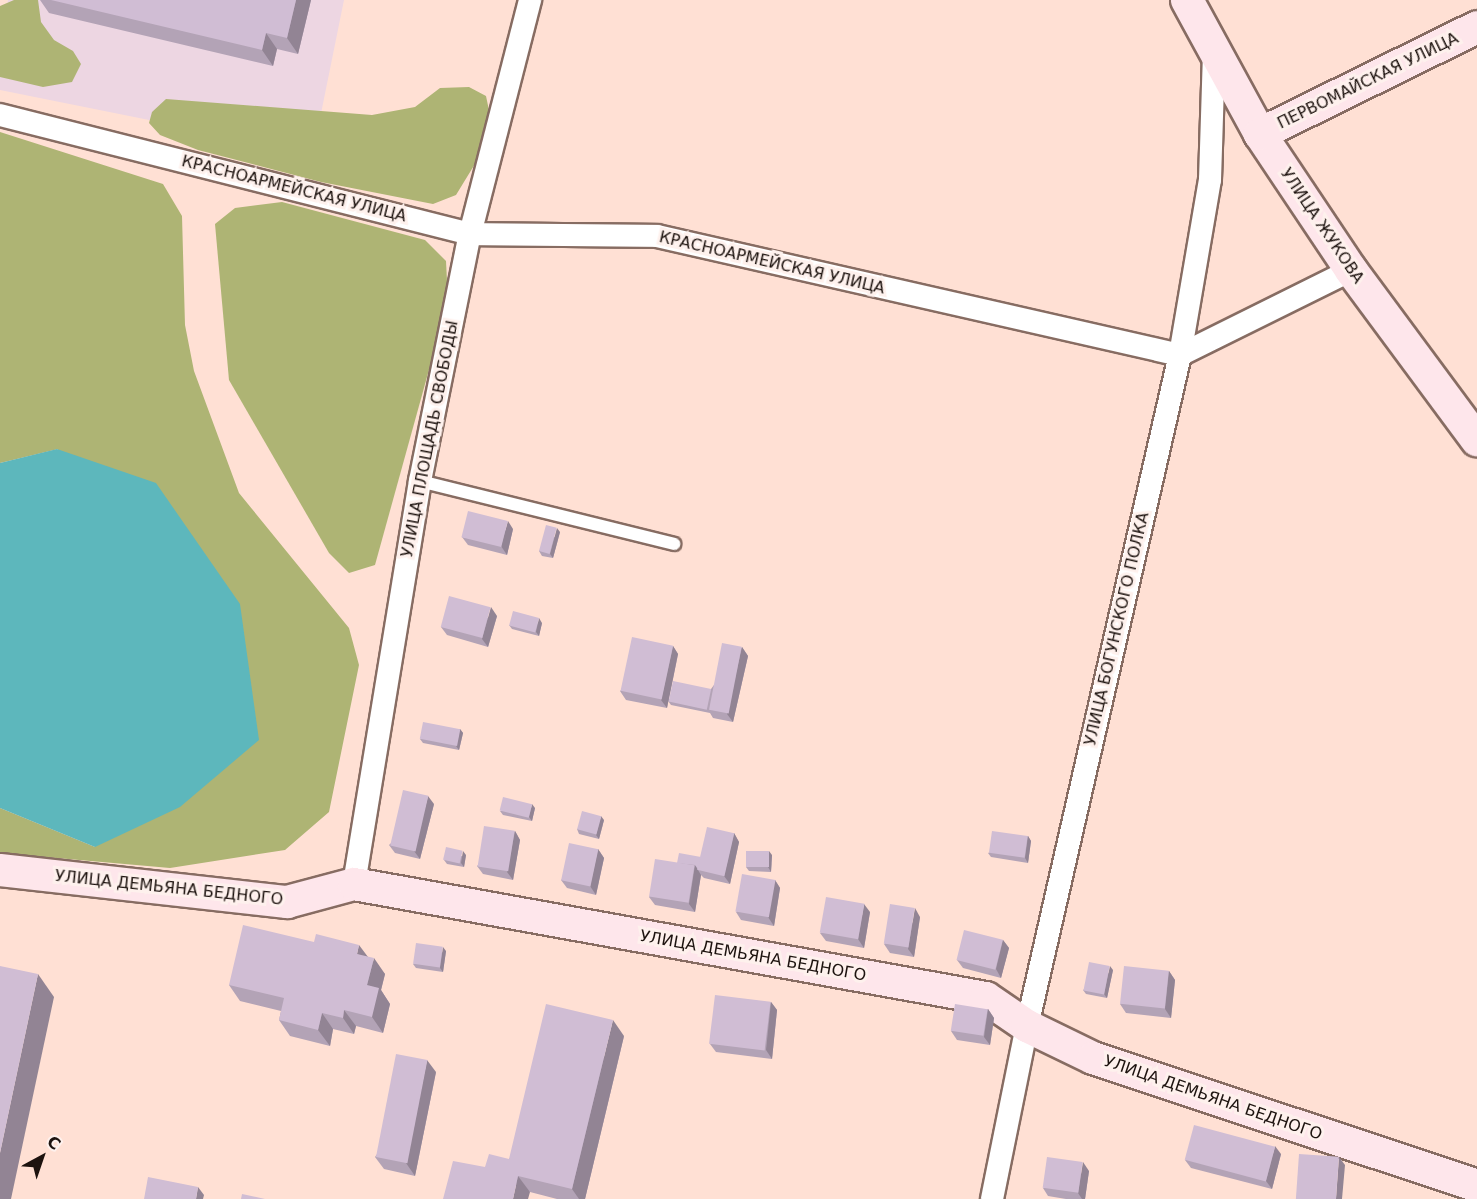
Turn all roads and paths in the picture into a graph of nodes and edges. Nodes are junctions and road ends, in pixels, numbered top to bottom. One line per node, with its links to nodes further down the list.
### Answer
1 (530, 0): 7 (street, УЛИЦА ПЛОЩАДЬ СВОБОДЫ)
2 (1187, 0): 4 (street, УЛИЦА ЖУКОВА)
3 (1477, 27): 6 (street, ПЕРВОМАЙСКАЯ УЛИЦА)
4 (1214, 56): 6 (street, УЛИЦА ЖУКОВА); 9 (street, УЛИЦА БОГУНСКОГО ПОЛКА)
5 (0, 115): 7 (street, КРАСНОАРМЕЙСКАЯ УЛИЦА)
6 (1260, 134): 8 (street, УЛИЦА ЖУКОВА)
7 (470, 234): 9 (street, КРАСНОАРМЕЙСКАЯ УЛИЦА); 11 (street, УЛИЦА ПЛОЩАДЬ СВОБОДЫ)
8 (1351, 270): 9 (street); 10 (street, УЛИЦА ЖУКОВА)
9 (1180, 355): 15 (street, УЛИЦА БОГУНСКОГО ПОЛКА)
10 (1477, 440)
11 (420, 481): 12 (lane); 14 (street, УЛИЦА ПЛОЩАДЬ СВОБОДЫ)
12 (674, 544)
13 (0, 870): 14 (street, УЛИЦА ДЕМЬЯНА БЕДНОГО)
14 (354, 884): 15 (street, УЛИЦА ДЕМЬЯНА БЕДНОГО)
15 (1027, 1026): 16 (street, УЛИЦА ДЕМЬЯНА БЕДНОГО); 17 (street, УЛИЦА БОГУНСКОГО ПОЛКА)
16 (1477, 1186)
17 (992, 1199)

